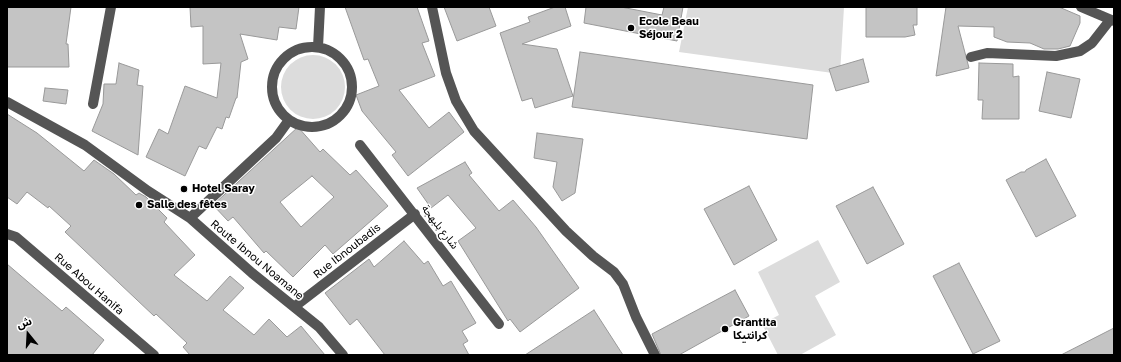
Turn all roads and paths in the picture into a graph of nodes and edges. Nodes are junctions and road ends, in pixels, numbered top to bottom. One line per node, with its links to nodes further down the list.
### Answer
1 (111, 7): 9 (street)
2 (320, 7): 6 (street)
3 (432, 7): 19 (street)
4 (1081, 7): 5 (street)
5 (1112, 20): 7 (street)
6 (318, 47): 10 (street); 10 (street)
7 (971, 58)
8 (7, 102): 13 (street, Route Ibnou Noamane)
9 (94, 104)
10 (289, 120): 13 (street)
11 (360, 145): 12 (street, شارع بلبهجة)
12 (415, 214): 15 (street, Rue Ibnoubadis); 16 (street, شارع بلبهجة)
13 (190, 218): 15 (street, Route Ibnou Noamane)
14 (7, 234): 17 (street, Rue Abou Hanifa)
15 (294, 307): 18 (street, Route Ibnou Noamane)
16 (498, 324)
17 (154, 355)
18 (343, 355)
19 (655, 355)

